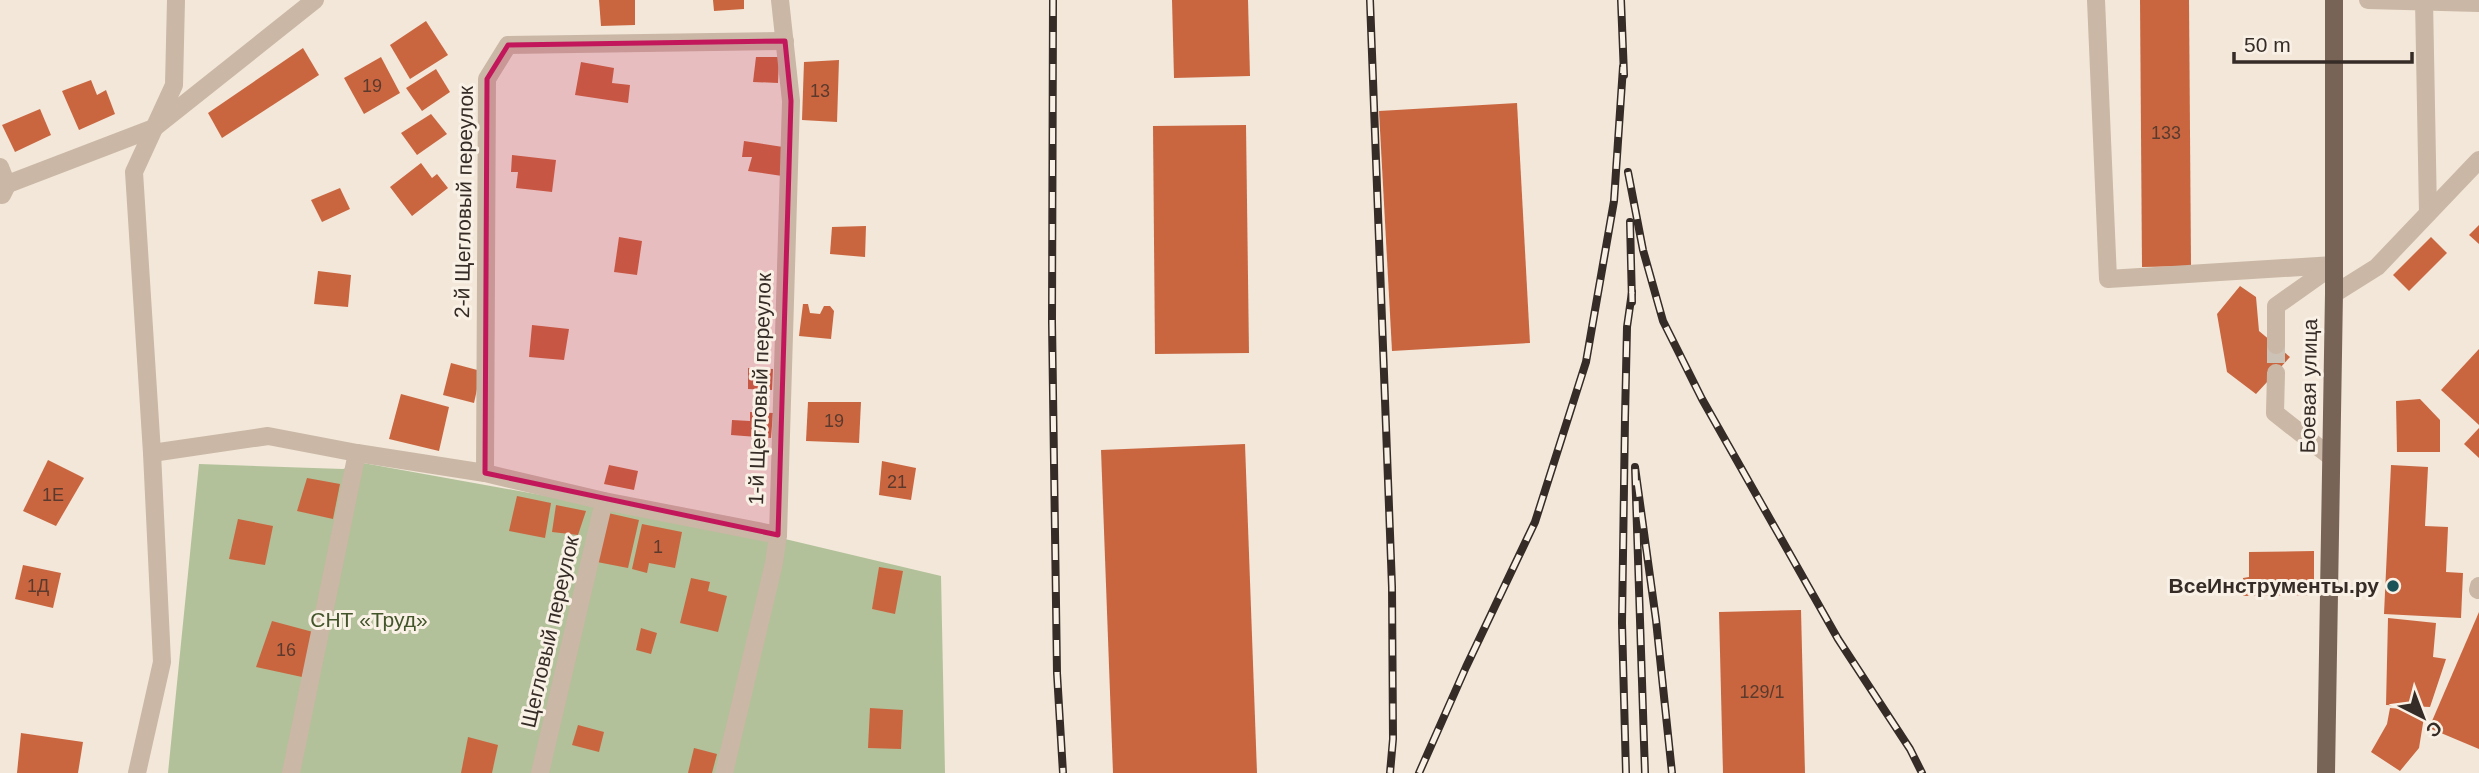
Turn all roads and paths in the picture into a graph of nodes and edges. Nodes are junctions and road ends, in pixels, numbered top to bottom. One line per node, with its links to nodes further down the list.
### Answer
1 (176, 0): 10 (street)
2 (315, 0): 10 (street)
3 (780, 0): 9 (street, 1-й Щегловый переулок)
4 (2096, 0): 14 (street)
5 (2334, 0): 14 (main road, Боевая улица)
6 (2368, 0): 7 (street)
7 (2424, 1): 8 (street); 13 (street)
8 (2479, 3)
9 (785, 41): 21 (street, 2-й Щегловый переулок); 23 (street, 1-й Щегловый переулок)
10 (154, 128): 12 (street); 18 (street)
11 (2479, 160): 13 (street)
12 (2, 184)
13 (2428, 213): 15 (street)
14 (2334, 265): 15 (main road, Боевая улица); 16 (street)
15 (2334, 293): 20 (main road, Боевая улица)
16 (2276, 345)
17 (2276, 373): 20 (street)
18 (152, 453): 19 (street); 24 (street)
19 (357, 453): 21 (street); 25 (street)
20 (2331, 457): 28 (main road, Боевая улица)
21 (485, 474): 22 (street)
22 (604, 501): 23 (street); 26 (street, Щегловый переулок)
23 (778, 534): 27 (street, 1-й Щегловый переулок)
24 (137, 773)
25 (291, 773)
26 (540, 773)
27 (724, 773)
28 (2326, 773)

